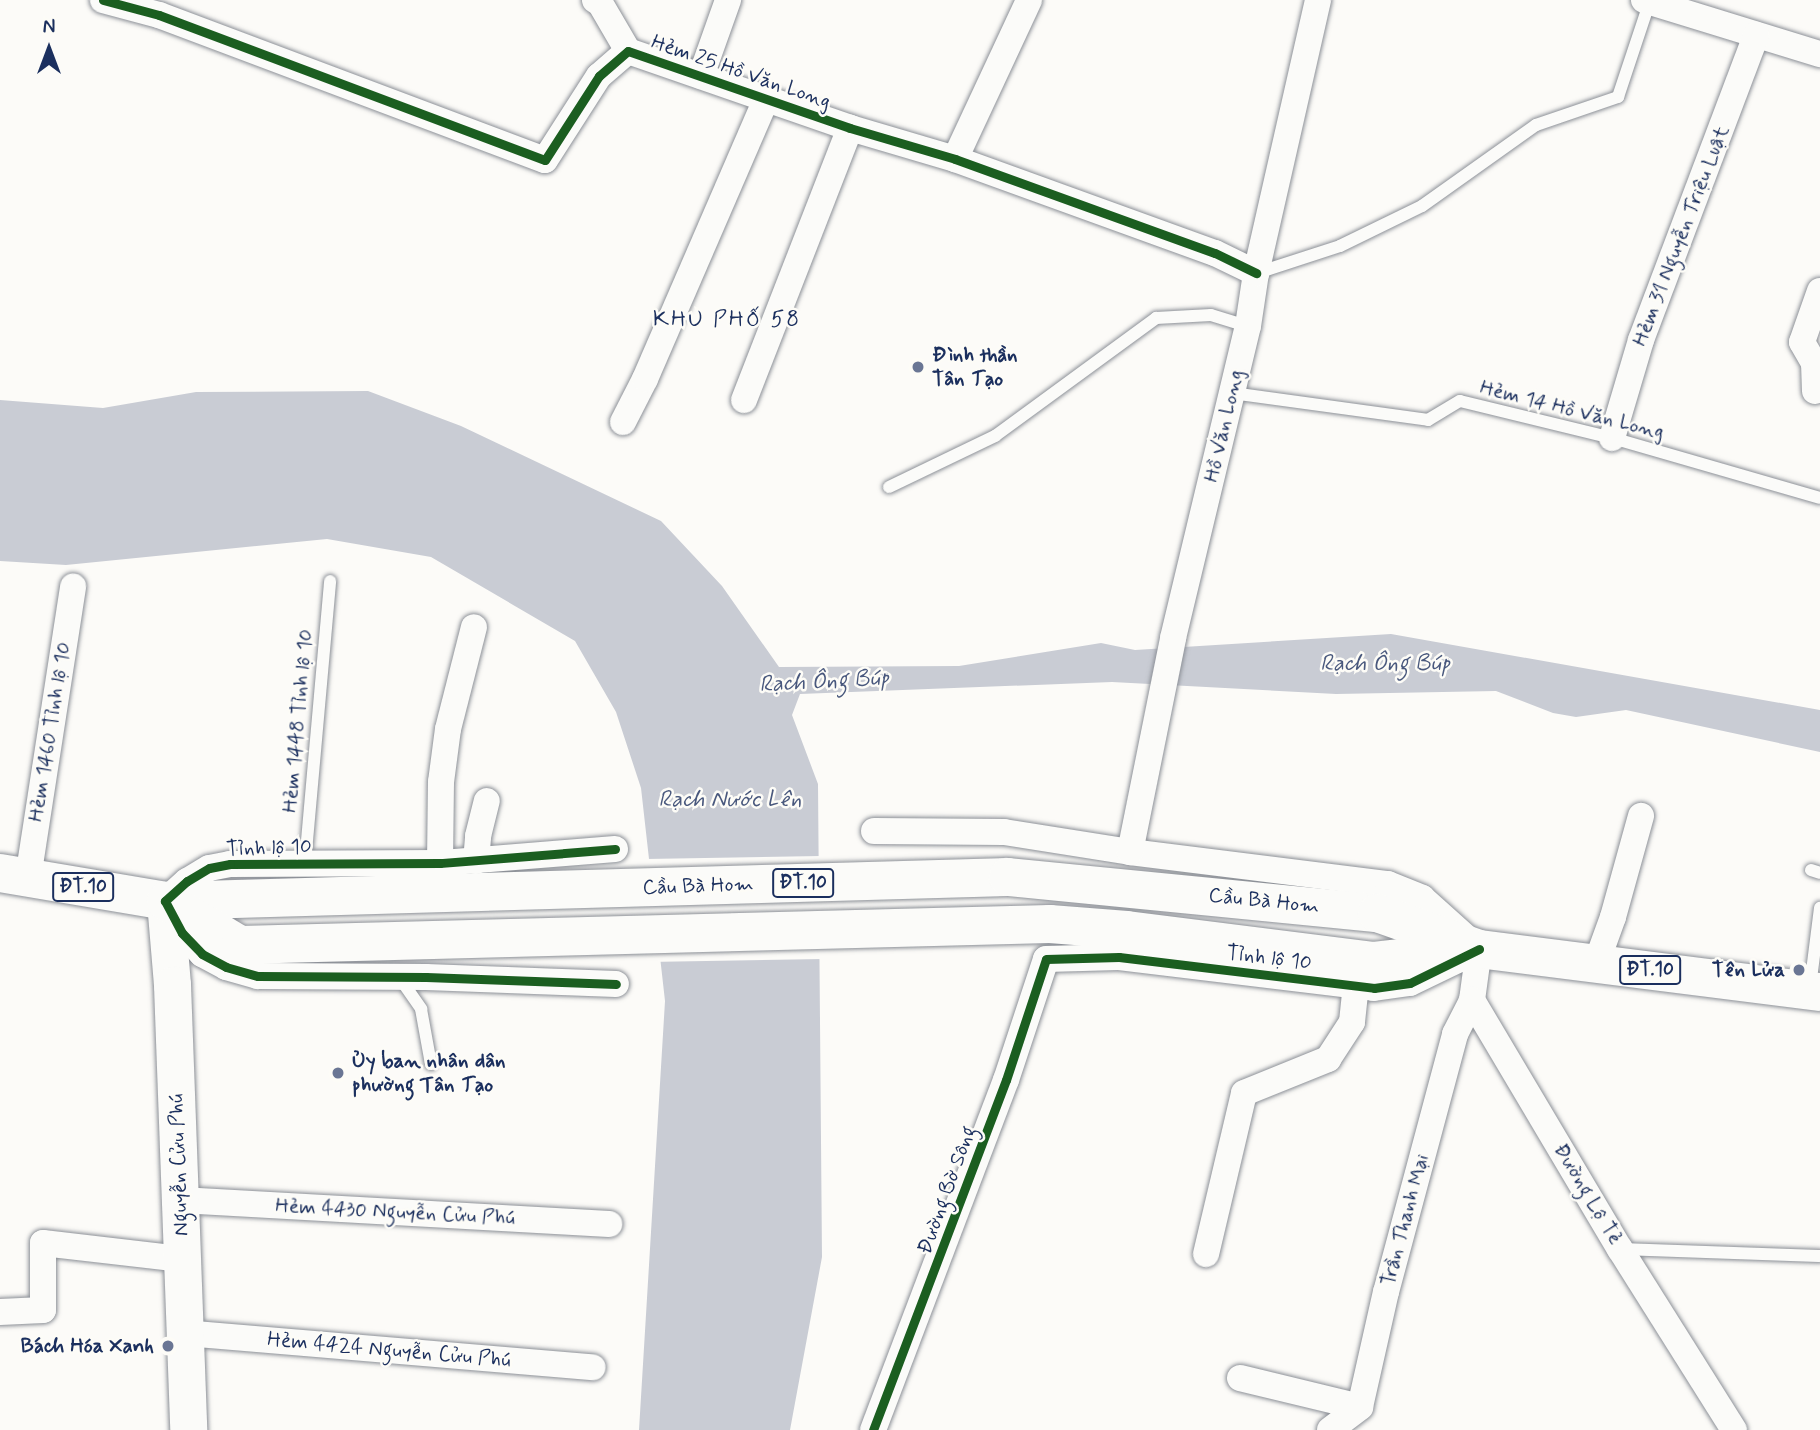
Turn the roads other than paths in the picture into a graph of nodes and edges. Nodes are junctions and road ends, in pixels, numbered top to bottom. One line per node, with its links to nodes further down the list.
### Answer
1 (103, 0): 9 (street, Hẻm 25 Hồ Văn Long)
2 (595, 0): 9 (street)
3 (728, 0): 11 (street)
4 (1029, 0): 14 (street)
5 (1318, 0): 15 (street, Hồ Văn Long)
6 (1647, 1): 7 (street); 15 (lane)
7 (1694, 7): 8 (street)
8 (1756, 35): 10 (street); 22 (street, Hẻm 31 Nguyễn Triệu Luật)
9 (628, 51): 11 (street, Hẻm 25 Hồ Văn Long)
10 (1820, 54)
11 (701, 76): 12 (street, Hẻm 25 Hồ Văn Long)
12 (766, 99): 13 (street, Hẻm 25 Hồ Văn Long); 21 (street)
13 (850, 128): 14 (street, Hẻm 25 Hồ Văn Long); 20 (street)
14 (955, 159): 15 (street, Hẻm 25 Hồ Văn Long)
15 (1256, 273): 17 (street, Hồ Văn Long)
16 (1820, 291): 18 (street)
17 (1248, 326): 19 (street, Hồ Văn Long); 23 (lane)
18 (1815, 391)
19 (1232, 393): 22 (lane, Hẻm 14 Hồ Văn Long); 32 (street, Hồ Văn Long)
20 (744, 400)
21 (623, 422)
22 (1612, 438): 24 (lane, Hẻm 14 Hồ Văn Long)
23 (889, 487)
24 (1820, 498)
25 (330, 581): 34 (lane, Hẻm 1448 Tỉnh lộ 10)
26 (73, 586): 36 (street, Hẻm 1460 Tỉnh lộ 10)
27 (474, 627): 35 (street)
28 (487, 801): 33 (street)
29 (1641, 816): 42 (street)
30 (874, 831): 32 (street)
31 (615, 849): 33 (street, Tỉnh lộ 10)
32 (1130, 852): 40 (street)
33 (476, 861): 35 (street, Tỉnh lộ 10)
34 (305, 863): 35 (street, Tỉnh lộ 10); 37 (street, Tỉnh lộ 10)
35 (440, 863)
36 (14, 875): 37 (main road, ĐT.10)
37 (165, 901): 39 (main road, Cầu Bà Hom / ĐT.10); 43 (main road, ĐT.10); 44 (street); 49 (main road, Nguyễn Cửu Phú)
38 (1820, 908): 46 (lane)
39 (1377, 913): 40 (main road, Tỉnh lộ 10 / ĐT.10)
40 (1479, 949): 42 (main road, Tỉnh lộ 10 / ĐT.10); 43 (main road, Tỉnh lộ 10 / ĐT.10); 47 (street)
41 (1046, 959): 43 (street, Tỉnh lộ 10); 61 (street, Đường Bờ Sông)
42 (1596, 964): 46 (main road, Tỉnh lộ 10 / ĐT.10)
43 (1365, 974): 52 (street)
44 (399, 977): 45 (street); 48 (lane)
45 (616, 984)
46 (1815, 991)
47 (1472, 1000): 51 (street, Đường Lộ Tẻ); 59 (street, Trần Thanh Mại)
48 (431, 1064)
49 (180, 1199): 50 (street, Hẻm 4430 Nguyễn Cửu Phú); 54 (main road, Nguyễn Cửu Phú)
50 (609, 1224)
51 (1620, 1249): 53 (lane); 63 (street, Đường Lộ Tẻ)
52 (1206, 1254)
53 (1820, 1256)
54 (182, 1259): 55 (street); 56 (main road, Nguyễn Cửu Phú)
55 (0, 1312)
56 (184, 1333): 57 (street, Hẻm 4424 Nguyễn Cửu Phú); 60 (main road, Nguyễn Cửu Phú)
57 (593, 1367)
58 (1240, 1378): 59 (street)
59 (1360, 1407): 62 (street)
60 (188, 1430)
61 (873, 1430)
62 (1330, 1430)
63 (1734, 1430)

